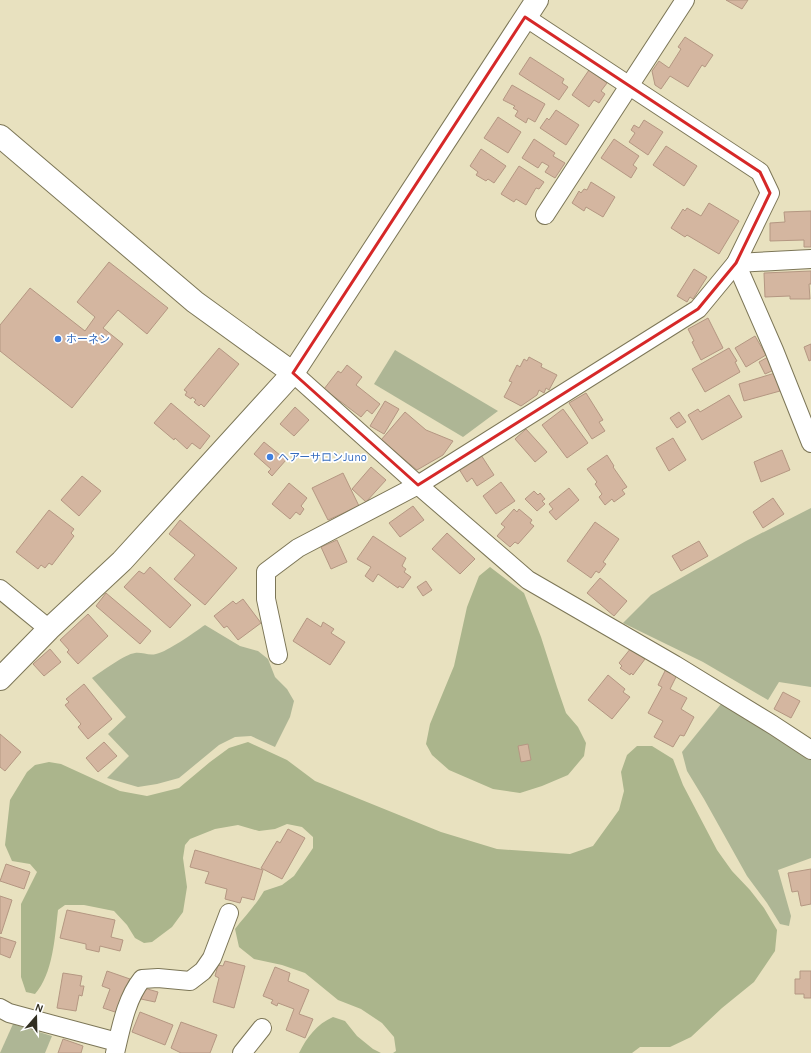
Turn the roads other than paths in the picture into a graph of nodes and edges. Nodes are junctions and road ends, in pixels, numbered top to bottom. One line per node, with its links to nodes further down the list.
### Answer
1 (685, 0): 3 (street)
2 (531, 9): 3 (street); 8 (street)
3 (630, 85): 5 (street); 7 (street)
4 (0, 136): 8 (street)
5 (545, 215)
6 (811, 259): 7 (street)
7 (736, 263): 9 (street); 10 (street)
8 (293, 373): 10 (street); 12 (street)
9 (811, 443)
10 (418, 485): 13 (street); 15 (street)
11 (0, 589): 12 (street)
12 (50, 629): 14 (street)
13 (278, 655)
14 (0, 679)
15 (811, 750)
16 (229, 913): 19 (street)
17 (1, 1011): 19 (street)
18 (262, 1028): 20 (street)
19 (116, 1048)
20 (242, 1053)

